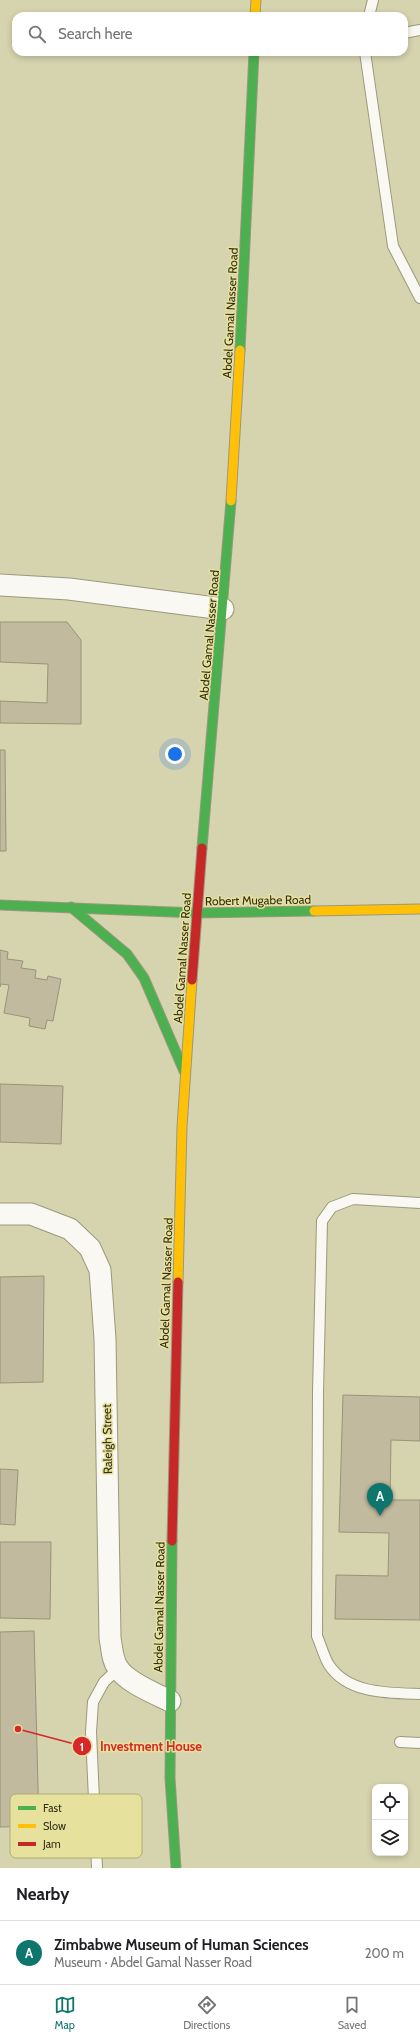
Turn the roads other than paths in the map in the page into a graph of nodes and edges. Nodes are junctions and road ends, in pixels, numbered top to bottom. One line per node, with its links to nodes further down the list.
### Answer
1 (256, 0): 3 (main road)
2 (372, 0): 4 (lane)
3 (255, 12)
4 (370, 12)
5 (420, 30): 6 (lane)
6 (408, 32)
7 (254, 56): 11 (main road, Abdel Gamal Nasser Road)
8 (366, 56): 9 (lane)
9 (420, 298)
10 (0, 585): 11 (street)
11 (223, 609): 15 (main road, Abdel Gamal Nasser Road)
12 (0, 905): 13 (main road, Robert Mugabe Road)
13 (71, 907): 15 (main road, Robert Mugabe Road); 16 (main road)
14 (420, 909): 15 (main road, Robert Mugabe Road)
15 (196, 913): 16 (main road, Abdel Gamal Nasser Road)
16 (186, 1075): 21 (main road, Abdel Gamal Nasser Road)
17 (420, 1203): 20 (lane)
18 (0, 1214): 19 (street, Raleigh Street)
19 (118, 1669): 21 (street); 24 (lane)
20 (420, 1694)
21 (170, 1701): 27 (main road, Abdel Gamal Nasser Road)
22 (400, 1742): 23 (lane)
23 (420, 1743)
24 (94, 1794)
25 (97, 1858): 26 (lane)
26 (97, 1868)
27 (176, 1868)

